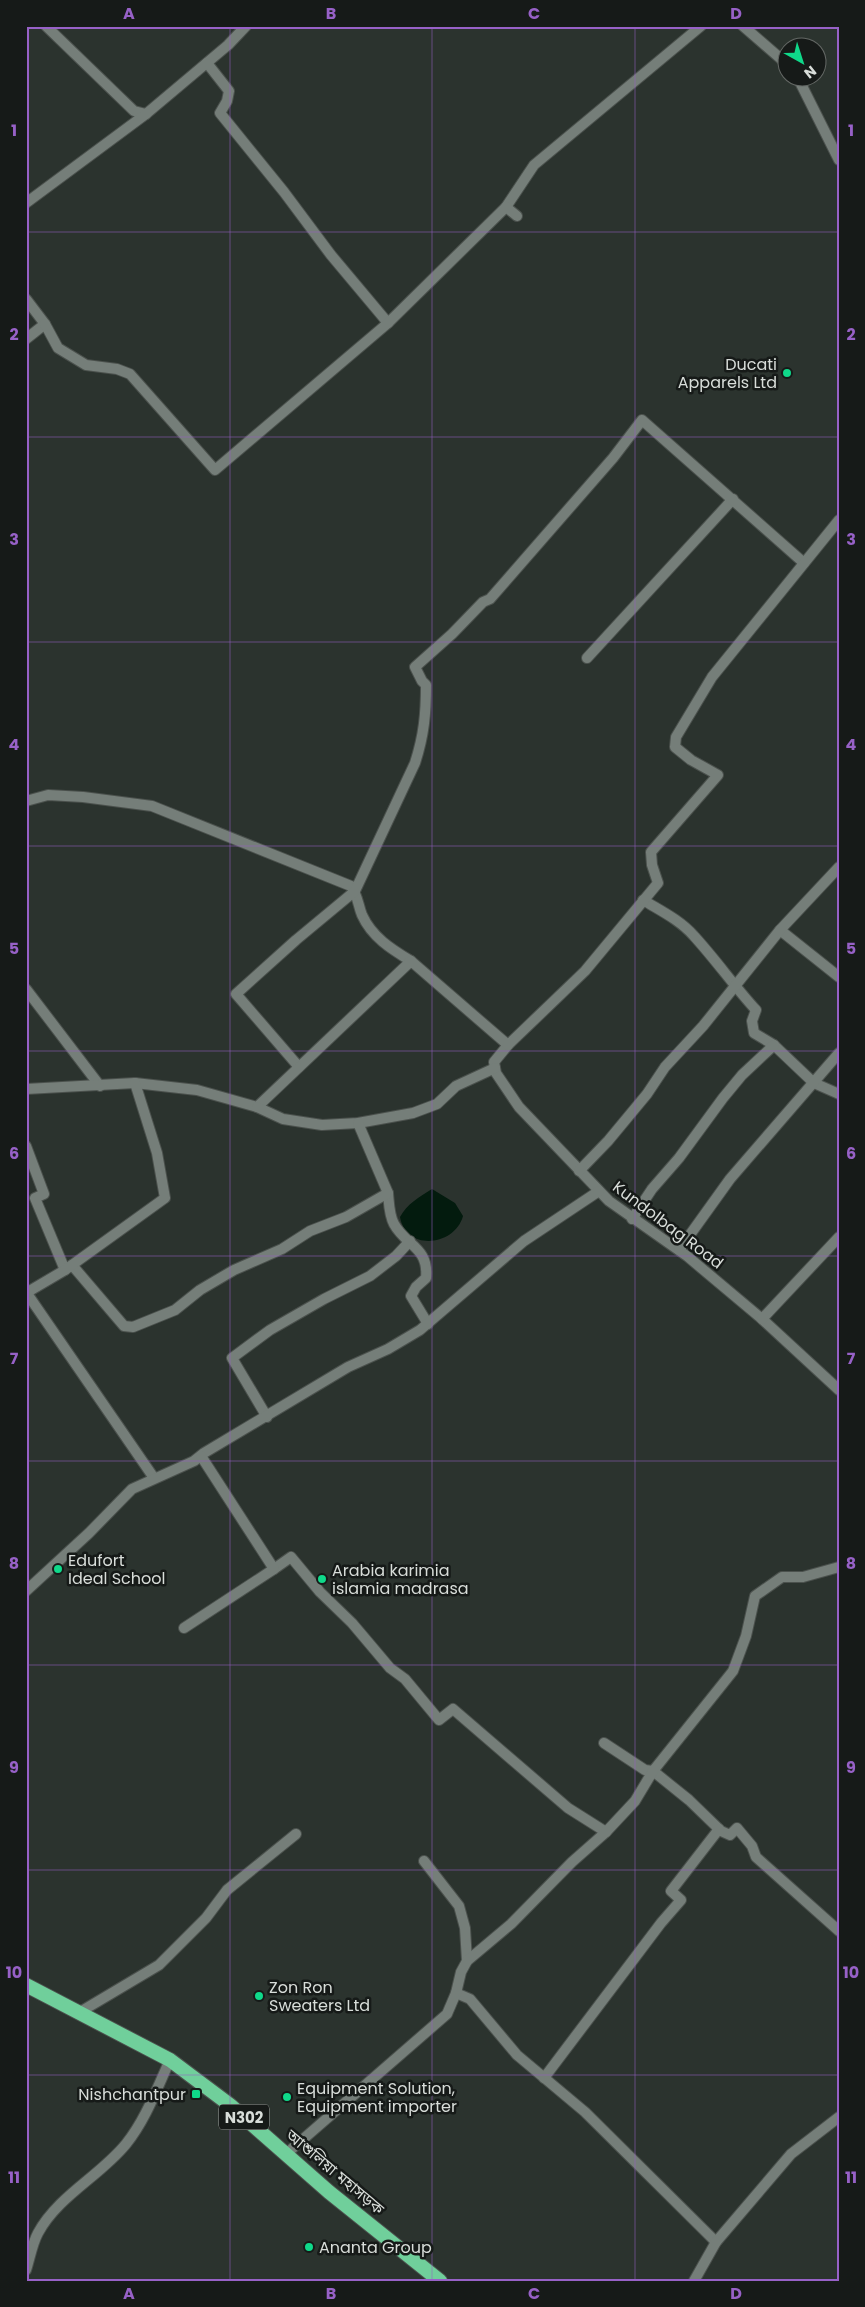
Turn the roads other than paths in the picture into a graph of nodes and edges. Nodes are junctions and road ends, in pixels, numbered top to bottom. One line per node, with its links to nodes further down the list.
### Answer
1 (46, 26): 8 (street)
2 (246, 26): 6 (street)
3 (701, 26): 11 (street)
4 (743, 26): 5 (street)
5 (778, 57)
6 (207, 63): 8 (street); 14 (street)
7 (803, 88): 9 (street)
8 (146, 114): 10 (street)
9 (839, 160)
10 (26, 203)
11 (506, 207): 12 (street); 14 (street)
12 (517, 216)
13 (26, 299): 15 (street)
14 (388, 323): 15 (street)
15 (45, 324): 16 (street)
16 (26, 339)
17 (732, 499): 19 (street); 20 (street); 23 (street)
18 (839, 520): 19 (street)
19 (804, 563): 24 (street)
20 (587, 658)
21 (26, 801): 23 (street)
22 (839, 867): 25 (street)
23 (355, 892): 26 (street); 33 (street)
24 (643, 900): 28 (street); 30 (street)
25 (780, 930): 27 (street); 28 (street)
26 (411, 961): 30 (street); 33 (street)
27 (839, 977)
28 (734, 986): 31 (street); 43 (street)
29 (26, 989): 37 (street)
30 (508, 1045): 34 (street)
31 (774, 1045): 36 (street); 46 (street)
32 (839, 1053): 36 (street)
33 (299, 1067): 40 (street)
34 (495, 1068): 41 (street); 43 (street, Kundolbag Road)
35 (135, 1083): 37 (street); 40 (street); 50 (street)
36 (814, 1083): 39 (street); 49 (street)
37 (100, 1086): 38 (street)
38 (26, 1089)
39 (839, 1094)
40 (257, 1107): 41 (street)
41 (358, 1123): 45 (street)
42 (26, 1146): 50 (street)
43 (579, 1172): 44 (street, Kundolbag Road)
44 (599, 1191): 46 (street, Kundolbag Road); 53 (street)
45 (388, 1193): 48 (street); 50 (street)
46 (632, 1219): 49 (street, Kundolbag Road)
47 (839, 1237): 52 (street)
48 (410, 1241): 53 (street); 55 (street)
49 (678, 1250): 52 (street, Kundolbag Road)
50 (69, 1268): 51 (street)
51 (26, 1292): 57 (street)
52 (762, 1319): 54 (street, Kundolbag Road)
53 (428, 1324): 55 (street)
54 (839, 1390)
55 (267, 1417): 56 (street)
56 (201, 1456): 57 (street); 59 (street)
57 (154, 1478): 60 (street)
58 (839, 1568): 63 (street)
59 (274, 1570): 61 (street); 65 (street)
60 (26, 1591)
61 (184, 1628)
62 (604, 1743): 63 (street)
63 (654, 1772): 64 (street); 65 (street)
64 (719, 1829): 68 (street); 74 (street)
65 (606, 1832): 69 (street)
66 (296, 1834): 72 (street)
67 (424, 1861): 69 (street)
68 (839, 1931)
69 (467, 1961): 71 (street)
70 (26, 1985): 72 (highway, আশুলিয়া মহাসড়ক / N302)
71 (456, 1993): 74 (street); 76 (street)
72 (80, 2012): 73 (highway, আশুলিয়া মহাসড়ক / N302)
73 (170, 2060): 76 (highway, আশুলিয়া মহাসড়ক / N302); 78 (street)
74 (544, 2078): 77 (street)
75 (839, 2116): 77 (street)
76 (286, 2154): 79 (highway, আশুলিয়া মহাসড়ক / N302)
77 (716, 2242): 80 (street)
78 (26, 2270)
79 (440, 2281)
80 (694, 2281)

